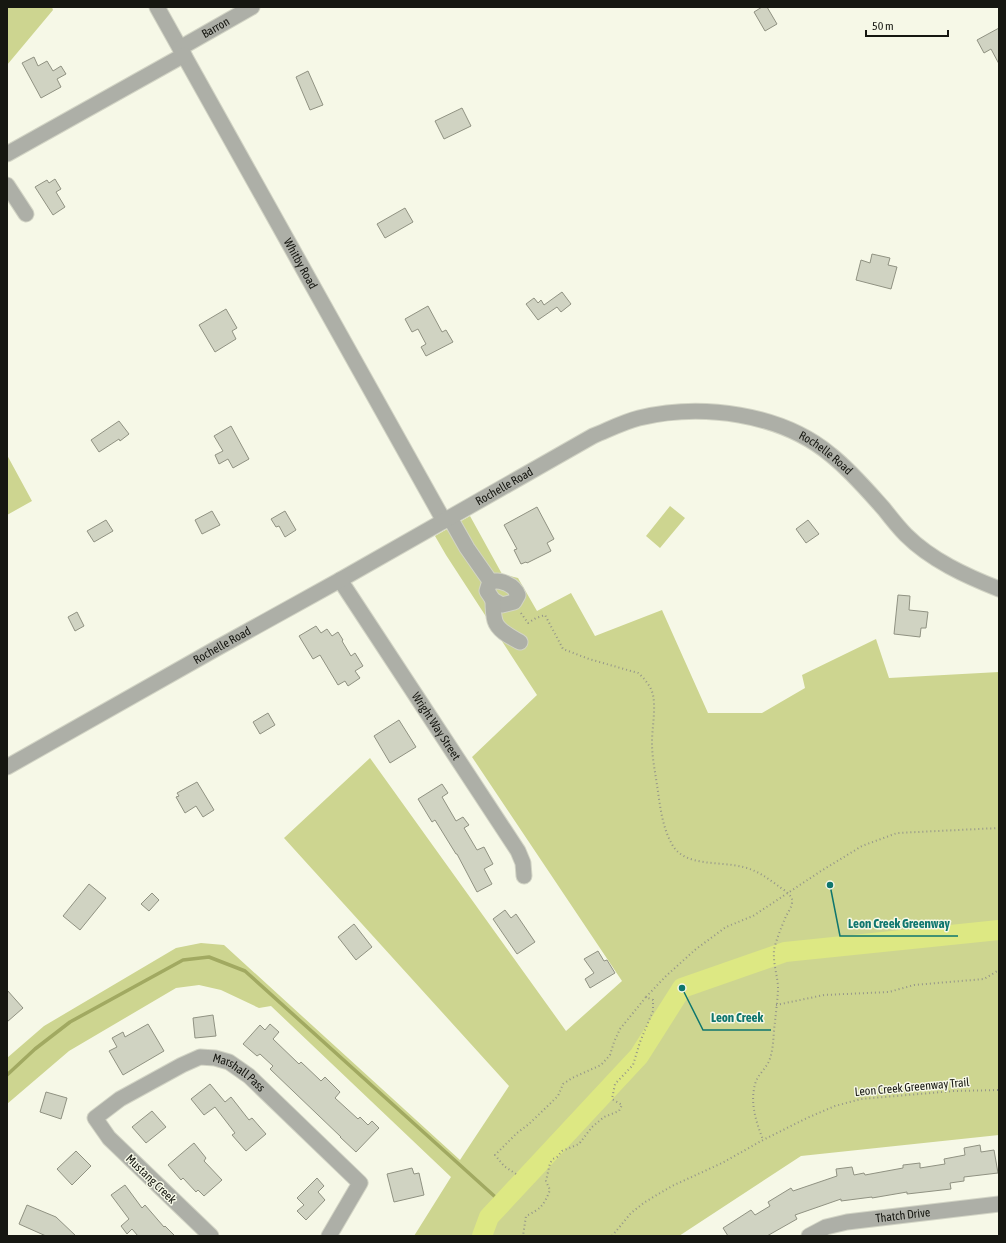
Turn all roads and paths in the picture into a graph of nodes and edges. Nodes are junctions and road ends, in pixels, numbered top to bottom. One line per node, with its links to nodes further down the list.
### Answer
1 (157, 7): 3 (street, Whitby Road)
2 (252, 7): 3 (street, Barron)
3 (182, 52): 4 (street, Barron); 7 (street, Whitby Road)
4 (7, 154)
5 (7, 186): 6 (street)
6 (26, 214)
7 (447, 520): 8 (street, Rochelle Road); 9 (street, Whitby Road); 10 (street, Rochelle Road)
8 (340, 580): 14 (street, Rochelle Road); 16 (street, Wright Way Street)
9 (490, 581): 11 (street); 11 (street)
10 (999, 589)
11 (492, 600): 13 (street)
12 (528, 623): 17 (path)
13 (520, 642)
14 (7, 767)
15 (999, 828): 17 (path)
16 (524, 876)
17 (788, 893): 19 (path); 20 (path)
18 (999, 970): 20 (path)
19 (646, 997): 24 (path); 28 (path)
20 (776, 1005): 23 (path)
21 (999, 1090): 23 (path, Leon Creek Greenway Trail)
22 (95, 1118): 26 (street, Mustang Creek); 27 (street, Marshall Pass)
23 (763, 1140): 29 (path, Leon Creek Greenway Trail)
24 (516, 1174)
25 (999, 1204): 30 (street, Thatch Drive)
26 (211, 1236)
27 (329, 1236)
28 (523, 1236)
29 (612, 1236)
30 (809, 1236)

